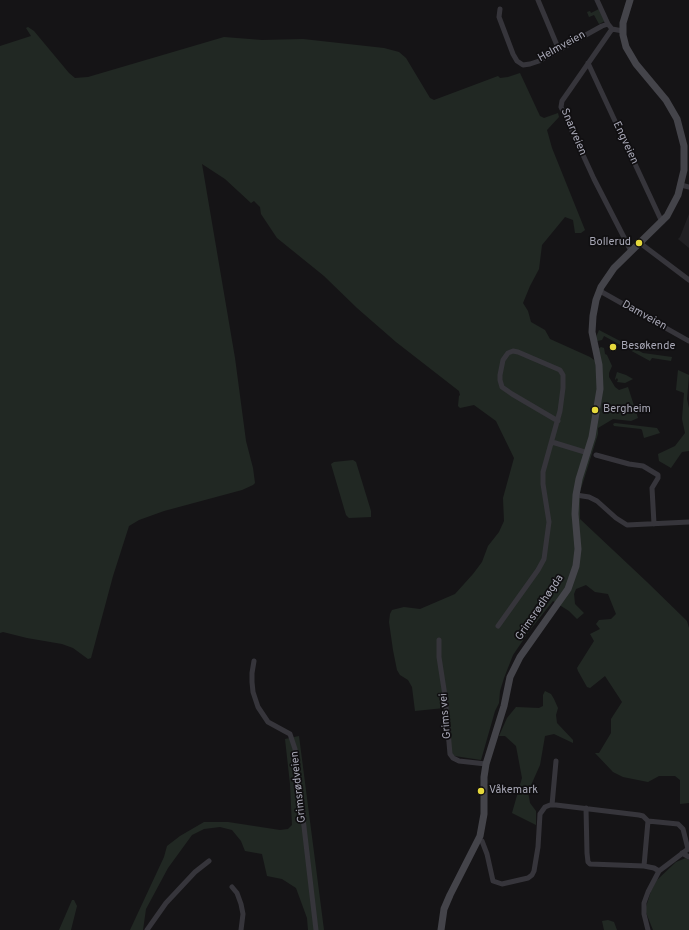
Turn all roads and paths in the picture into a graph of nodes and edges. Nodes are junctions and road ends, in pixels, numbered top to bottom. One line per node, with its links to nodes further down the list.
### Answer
1 (538, 0): 8 (street)
2 (597, 0): 5 (street)
3 (630, 0): 7 (main road, Grimsrødhøgda)
4 (500, 9): 8 (street, Helmveien)
5 (608, 24): 6 (street); 8 (street, Helmveien)
6 (612, 29): 7 (street); 9 (street, Snarveien)
7 (623, 30): 10 (main road, Grimsrødhøgda)
8 (559, 50)
9 (588, 63): 12 (street, Engveien); 14 (street, Snarveien)
10 (681, 185): 11 (street); 12 (main road, Grimsrødhøgda)
11 (689, 187)
12 (662, 222): 13 (main road, Grimsrødhøgda)
13 (640, 243): 14 (main road, Grimsrødhøgda); 15 (street)
14 (631, 251): 16 (main road, Grimsrødhøgda)
15 (689, 280)
16 (600, 291): 17 (street, Damveien); 20 (main road, Grimsrødhøgda)
17 (689, 341)
18 (558, 421): 18 (street); 19 (street)
19 (552, 442): 20 (street); 25 (street)
20 (588, 453): 22 (main road, Grimsrødhøgda)
21 (596, 455): 24 (street)
22 (576, 496): 24 (street); 29 (main road, Grimsrødhøgda)
23 (689, 522): 24 (street)
24 (654, 524)
25 (498, 626)
26 (439, 640): 29 (street, Grims vei)
27 (254, 661): 43 (street, Grimsrødveien)
28 (556, 761): 30 (street)
29 (486, 764): 33 (main road, Grimsrødhøgda)
30 (552, 805): 31 (street); 33 (street)
31 (586, 808): 32 (street); 38 (street)
32 (648, 821): 34 (street); 38 (street)
33 (478, 840): 44 (main road, Grimsrødhøgda)
34 (688, 849): 35 (street)
35 (682, 853): 36 (street); 39 (street)
36 (689, 857)
37 (209, 862): 41 (street)
38 (644, 866): 39 (street)
39 (659, 871): 45 (street)
40 (232, 887): 42 (street)
41 (147, 930)
42 (241, 930)
43 (316, 930)
44 (441, 930)
45 (648, 930)

